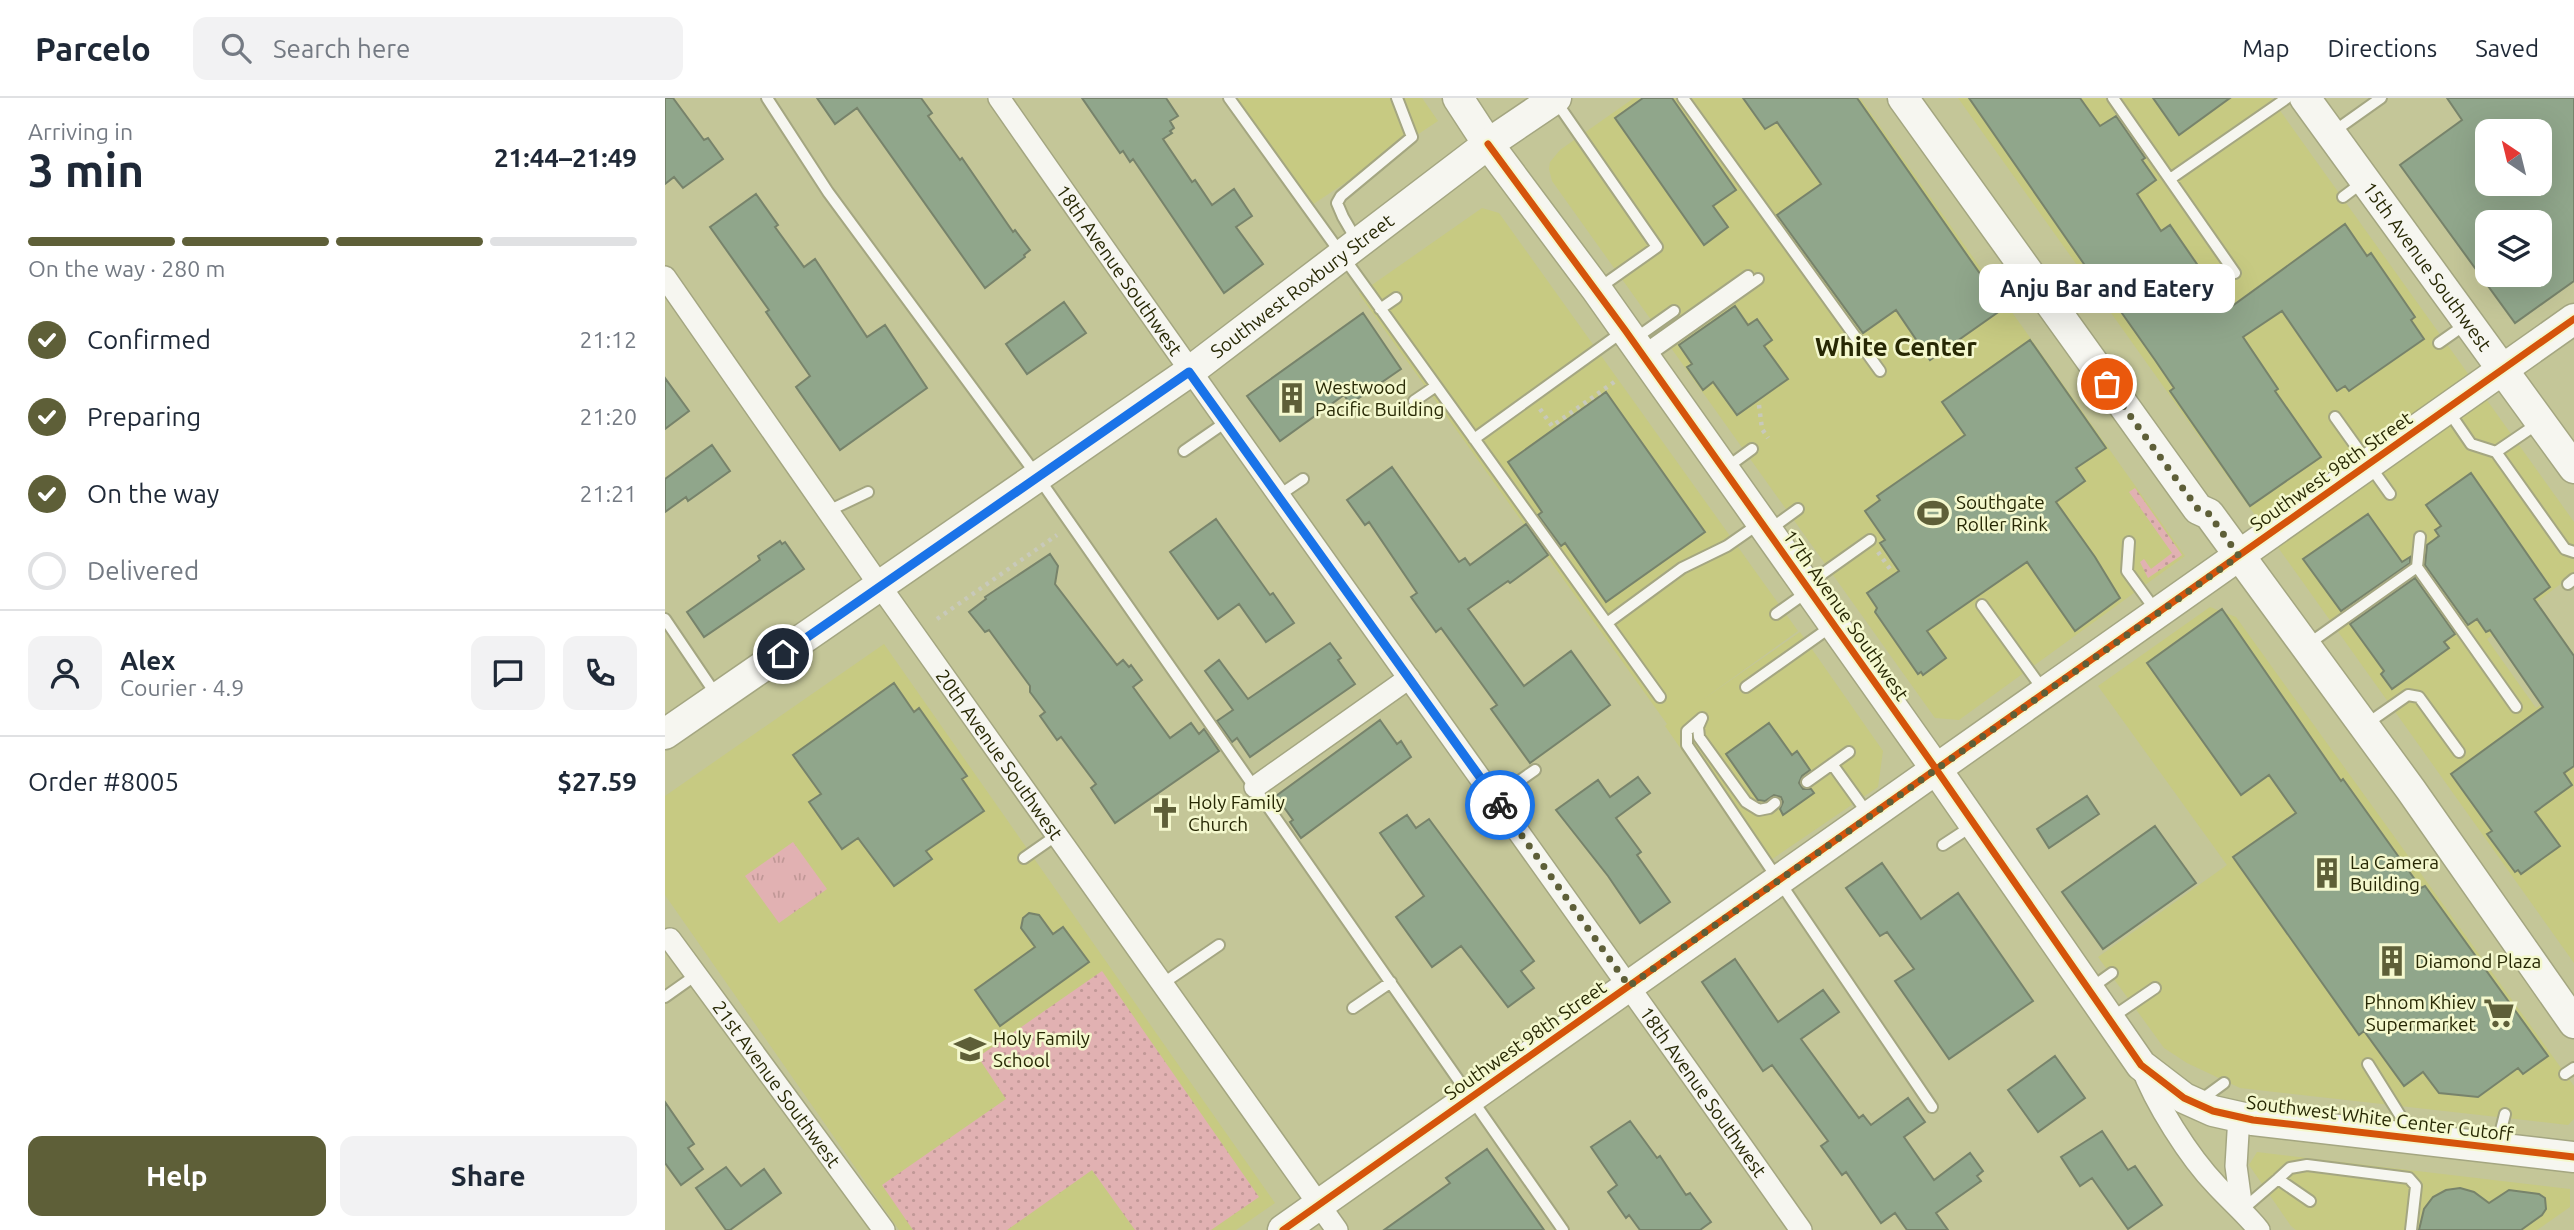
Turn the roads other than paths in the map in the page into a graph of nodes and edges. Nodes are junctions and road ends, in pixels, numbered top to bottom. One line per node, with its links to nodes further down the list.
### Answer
1 (767, 98): 45 (lane)
2 (999, 98): 31 (street, 18th Avenue Southwest)
3 (1229, 98): 17 (lane)
4 (1397, 98): 17 (lane)
5 (1458, 98): 15 (street, 17th Avenue Southwest)
6 (1555, 98): 15 (street, Southwest Roxbury Street); 21 (lane)
7 (1683, 98): 30 (lane)
8 (1903, 98): 52 (street)
9 (1922, 98): 52 (street)
10 (2113, 98): 16 (lane)
11 (2287, 98): 16 (lane)
12 (2305, 98): 14 (street, 15th Avenue Southwest)
13 (2381, 98): 14 (lane)
14 (2331, 133): 26 (street, 15th Avenue Southwest)
15 (1488, 144): 17 (street, Southwest Roxbury Street); 21 (street, 17th Avenue Southwest)
16 (2170, 179): 18 (lane)
17 (1350, 250): 23 (lane); 31 (street, Southwest Roxbury Street)
18 (2235, 273)
19 (665, 276): 51 (street, 20th Avenue Southwest)
20 (1753, 277): 28 (lane)
21 (1597, 290): 28 (street, 17th Avenue Southwest)
22 (1396, 298): 23 (lane)
23 (1380, 309): 32 (lane)
24 (1674, 311): 28 (lane)
25 (2574, 319): 29 (street, Southwest 98th Street)
26 (2468, 322): 27 (lane); 29 (street, 15th Avenue Southwest)
27 (2439, 343)
28 (1636, 345): 38 (lane); 44 (street, 17th Avenue Southwest)
29 (2502, 370): 34 (street, Southwest 98th Street); 36 (street, 15th Avenue Southwest)
30 (1880, 371)
31 (1189, 372): 37 (street, 18th Avenue Southwest); 45 (street, Southwest Roxbury Street)
32 (1436, 386): 33 (lane); 38 (lane)
33 (1415, 401)
34 (2447, 409): 41 (lane); 42 (street, Southwest 98th Street)
35 (2335, 417): 42 (lane)
36 (2540, 421): 41 (lane); 43 (street, 15th Avenue Southwest)
37 (1226, 422): 40 (lane); 49 (street, 18th Avenue Southwest)
38 (1474, 439): 68 (lane)
39 (1752, 449): 44 (lane)
40 (1184, 451)
41 (2497, 452): 58 (lane)
42 (2369, 464): 48 (lane); 59 (street, Southwest 98th Street)
43 (2574, 468)
44 (1724, 469): 53 (street, 17th Avenue Southwest)
45 (1038, 477): 60 (lane); 62 (street, Southwest Roxbury Street)
46 (1303, 479): 49 (lane)
47 (868, 492): 51 (lane)
48 (2389, 494)
49 (1279, 496): 71 (street, 18th Avenue Southwest)
50 (1798, 509): 53 (lane)
51 (828, 511): 62 (street, 20th Avenue Southwest)
52 (2209, 514): 59 (street)
53 (1764, 526): 63 (street, 17th Avenue Southwest); 68 (lane)
54 (2420, 537): 61 (lane)
55 (1870, 540): 63 (lane)
56 (2129, 542): 65 (lane)
57 (1105, 550): 60 (lane)
58 (2574, 552)
59 (2239, 556): 65 (street, Southwest 98th Street); 70 (street)
60 (1094, 557): 85 (lane)
61 (2417, 567): 70 (lane); 76 (lane)
62 (880, 586): 75 (street, Southwest Roxbury Street); 90 (street, 20th Avenue Southwest)
63 (1808, 588): 66 (lane); 69 (street, 17th Avenue Southwest)
64 (1982, 605): 73 (lane)
65 (2158, 613): 73 (street, Southwest 98th Street)
66 (1776, 614)
67 (665, 619): 75 (lane)
68 (1607, 623): 74 (lane)
69 (1834, 625): 72 (lane); 82 (street, 17th Avenue Southwest)
70 (2307, 645): 77 (street)
71 (1409, 678): 85 (street); 86 (street, 18th Avenue Southwest)
72 (1746, 687)
73 (2045, 692): 82 (street, Southwest 98th Street)
74 (1660, 697)
75 (719, 698): 78 (street, Southwest Roxbury Street)
76 (2516, 708)
77 (2365, 725): 80 (lane); 104 (street)
78 (665, 734)
79 (1849, 752): 81 (lane)
80 (2459, 752)
81 (1832, 764): 84 (lane); 88 (lane)
82 (1936, 769): 88 (street, Southwest 98th Street); 89 (street, 17th Avenue Southwest)
83 (1535, 770): 86 (lane)
84 (1807, 782)
85 (1255, 787): 97 (lane)
86 (1495, 798): 99 (street, 18th Avenue Southwest)
87 (1775, 803): 93 (lane)
88 (1869, 817): 93 (street, Southwest 98th Street)
89 (1974, 824): 91 (lane); 103 (street, 17th Avenue Southwest)
90 (1057, 835): 92 (lane); 98 (street, 20th Avenue Southwest)
91 (1943, 845)
92 (1024, 858)
93 (1779, 880): 99 (street, Southwest 98th Street); 110 (lane)
94 (670, 939): 96 (street, 21st Avenue Southwest)
95 (1219, 945): 98 (lane)
96 (696, 975): 101 (lane); 120 (street, 21st Avenue Southwest)
97 (1391, 982): 102 (lane); 108 (lane)
98 (1163, 984): 118 (street, 20th Avenue Southwest)
99 (1629, 986): 108 (street, Southwest 98th Street); 124 (street, 18th Avenue Southwest)
100 (2155, 988): 103 (lane)
101 (665, 997)
102 (1353, 1007)
103 (2109, 1020): 106 (street, 17th Avenue Southwest)
104 (2574, 1023)
105 (2368, 1064): 113 (lane)
106 (2141, 1065): 109 (street, 17th Avenue Southwest); 119 (street, 17th Avenue Southwest)
107 (2224, 1083): 109 (lane)
108 (1471, 1097): 118 (street, Southwest 98th Street); 123 (lane)
109 (2190, 1101): 112 (street, Southwest White Center Cutoff)
110 (1932, 1107)
111 (2505, 1114): 114 (lane)
112 (2239, 1116): 113 (street, Southwest White Center Cutoff); 119 (street)
113 (2414, 1138): 114 (street, Southwest White Center Cutoff)
114 (2497, 1148): 115 (street, Southwest White Center Cutoff)
115 (2574, 1157)
116 (2278, 1179): 117 (lane); 119 (lane); 126 (lane)
117 (2310, 1201)
118 (1319, 1205): 121 (street, Southwest 98th Street); 122 (street, 20th Avenue Southwest)
119 (2242, 1210): 125 (street, 17th Avenue Southwest)
120 (884, 1230)
121 (1283, 1230)
122 (1337, 1230)
123 (1563, 1230)
124 (1801, 1230)
125 (2259, 1230)
126 (2411, 1230)

